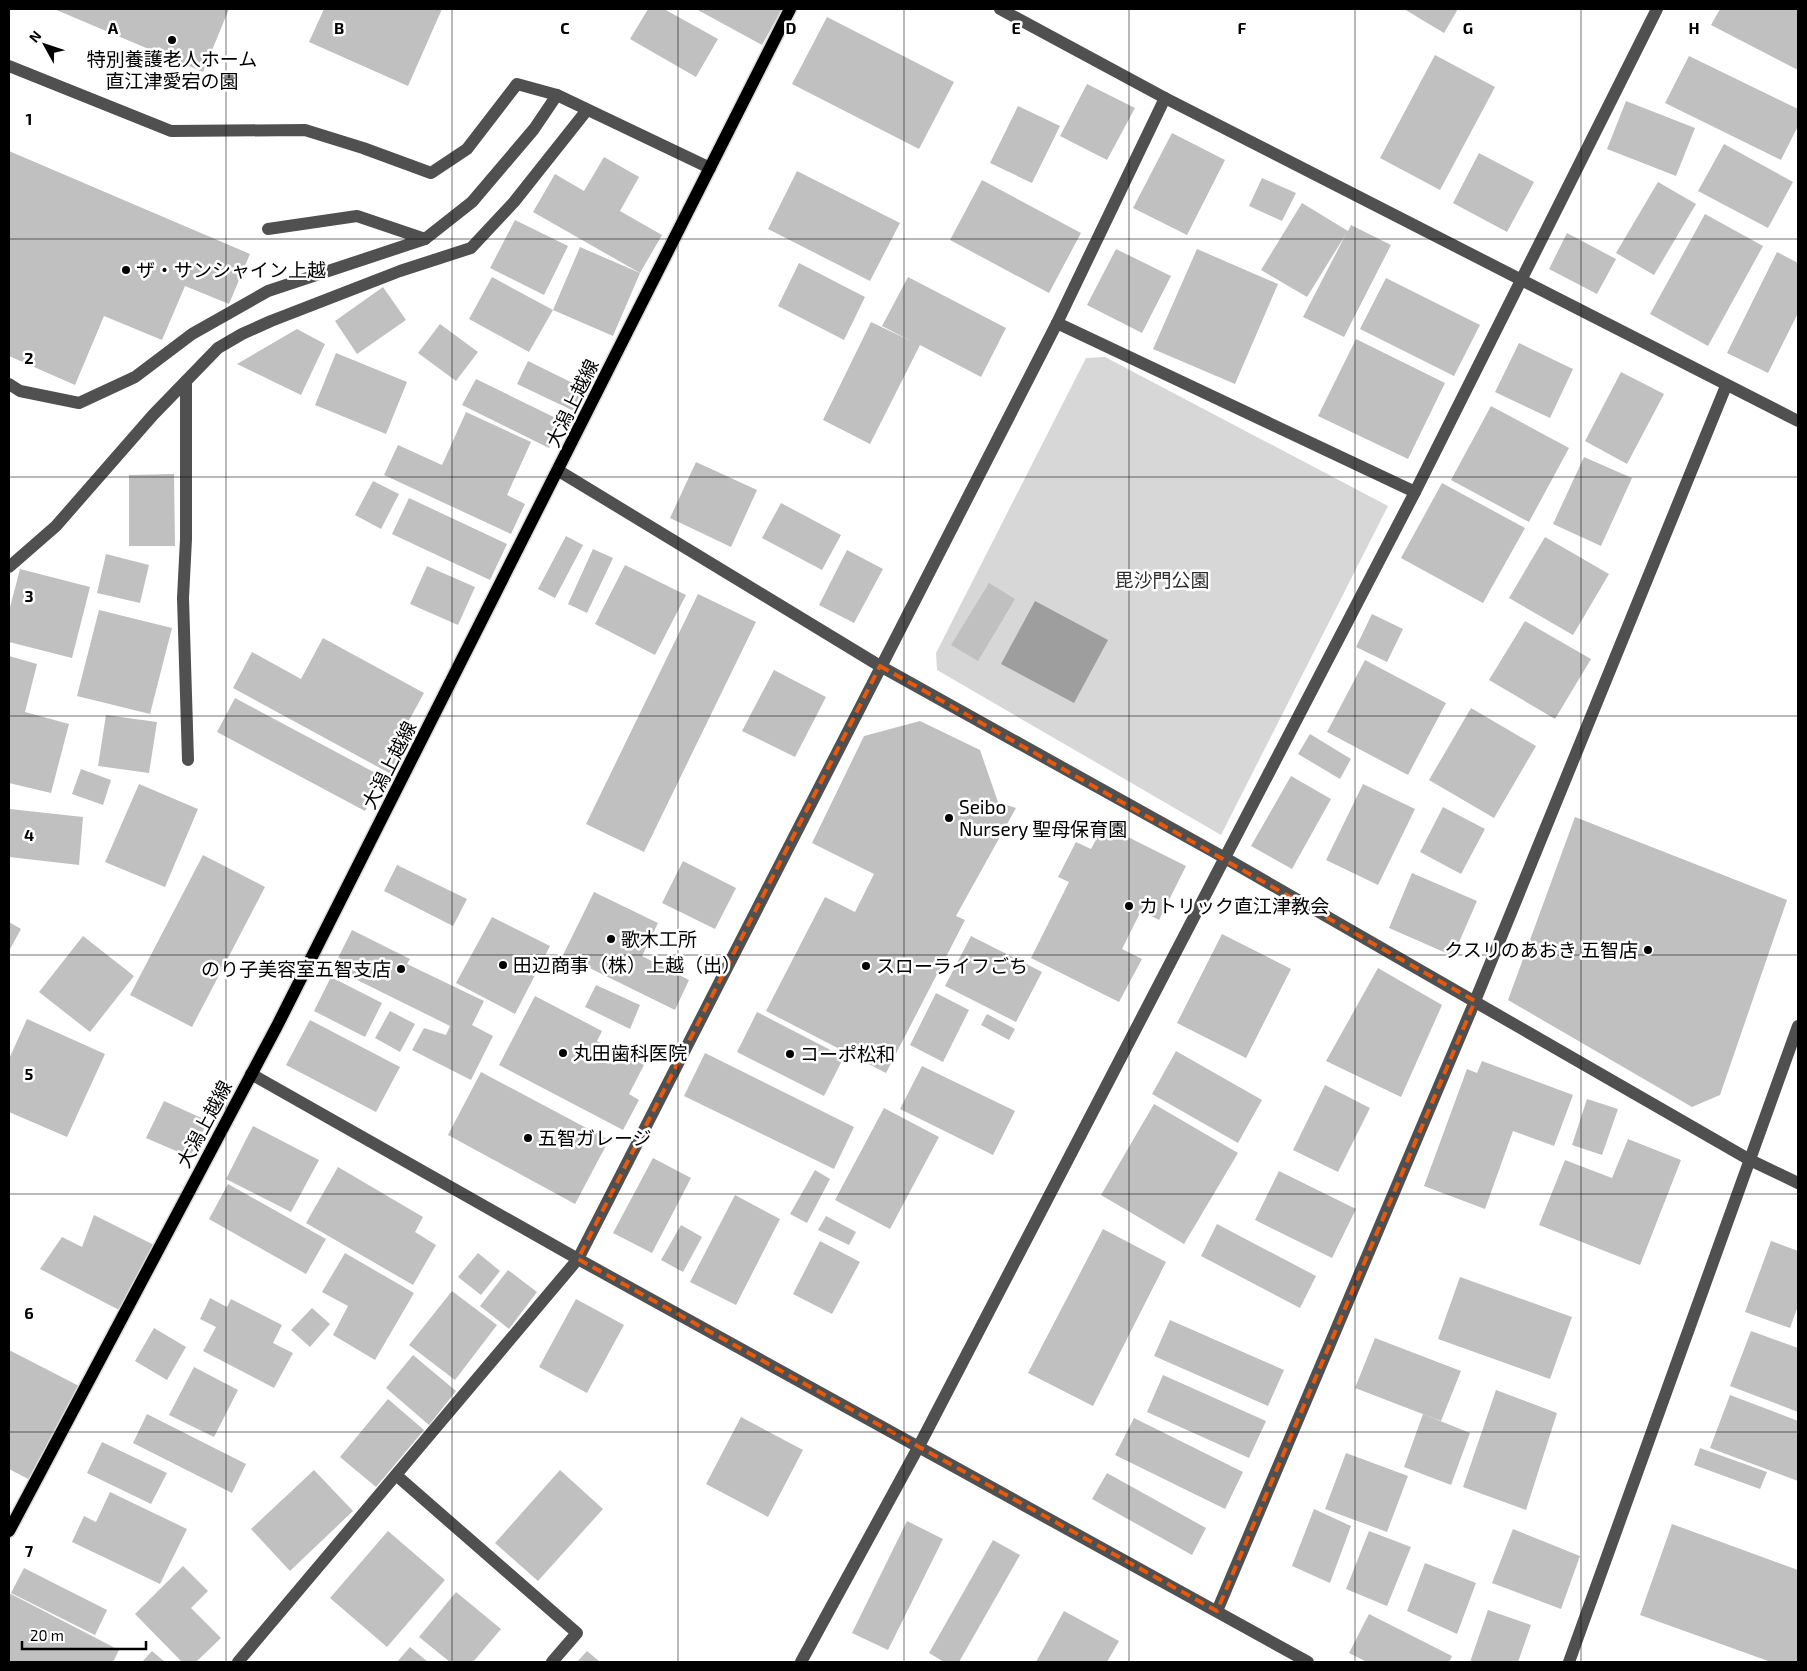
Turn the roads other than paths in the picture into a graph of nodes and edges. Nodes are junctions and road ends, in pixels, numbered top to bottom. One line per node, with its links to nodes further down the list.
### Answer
1 (790, 9): 8 (main road, 大潟上越線)
2 (1000, 9): 6 (street)
3 (1657, 9): 11 (street)
4 (9, 66): 5 (street)
5 (557, 95): 7 (street); 10 (street)
6 (1165, 98): 11 (street); 12 (street)
7 (587, 110): 8 (street); 13 (street)
8 (710, 168): 17 (main road, 大潟上越線)
9 (268, 229): 10 (street)
10 (425, 239): 14 (street)
11 (1522, 280): 15 (street); 18 (street)
12 (1057, 323): 18 (street); 20 (street)
13 (186, 381): 19 (street); 21 (street)
14 (9, 384)
15 (1726, 386): 16 (street); 23 (street)
16 (1798, 421)
17 (559, 471): 20 (street); 25 (main road, 大潟上越線)
18 (1415, 492): 22 (street)
19 (9, 567)
20 (880, 666): 22 (street); 28 (street)
21 (188, 760)
22 (1225, 858): 23 (street); 29 (street)
23 (1475, 1001): 26 (street); 32 (street)
24 (1798, 1026): 26 (street)
25 (251, 1074): 28 (street); 31 (main road, 大潟上越線)
26 (1750, 1160): 27 (street); 37 (street)
27 (1798, 1183)
28 (578, 1259): 29 (street); 30 (street)
29 (919, 1446): 32 (street); 35 (street)
30 (396, 1475): 33 (street); 34 (street)
31 (9, 1531)
32 (1216, 1611): 36 (street)
33 (238, 1662)
34 (552, 1662)
35 (802, 1662)
36 (1308, 1662)
37 (1569, 1662)

